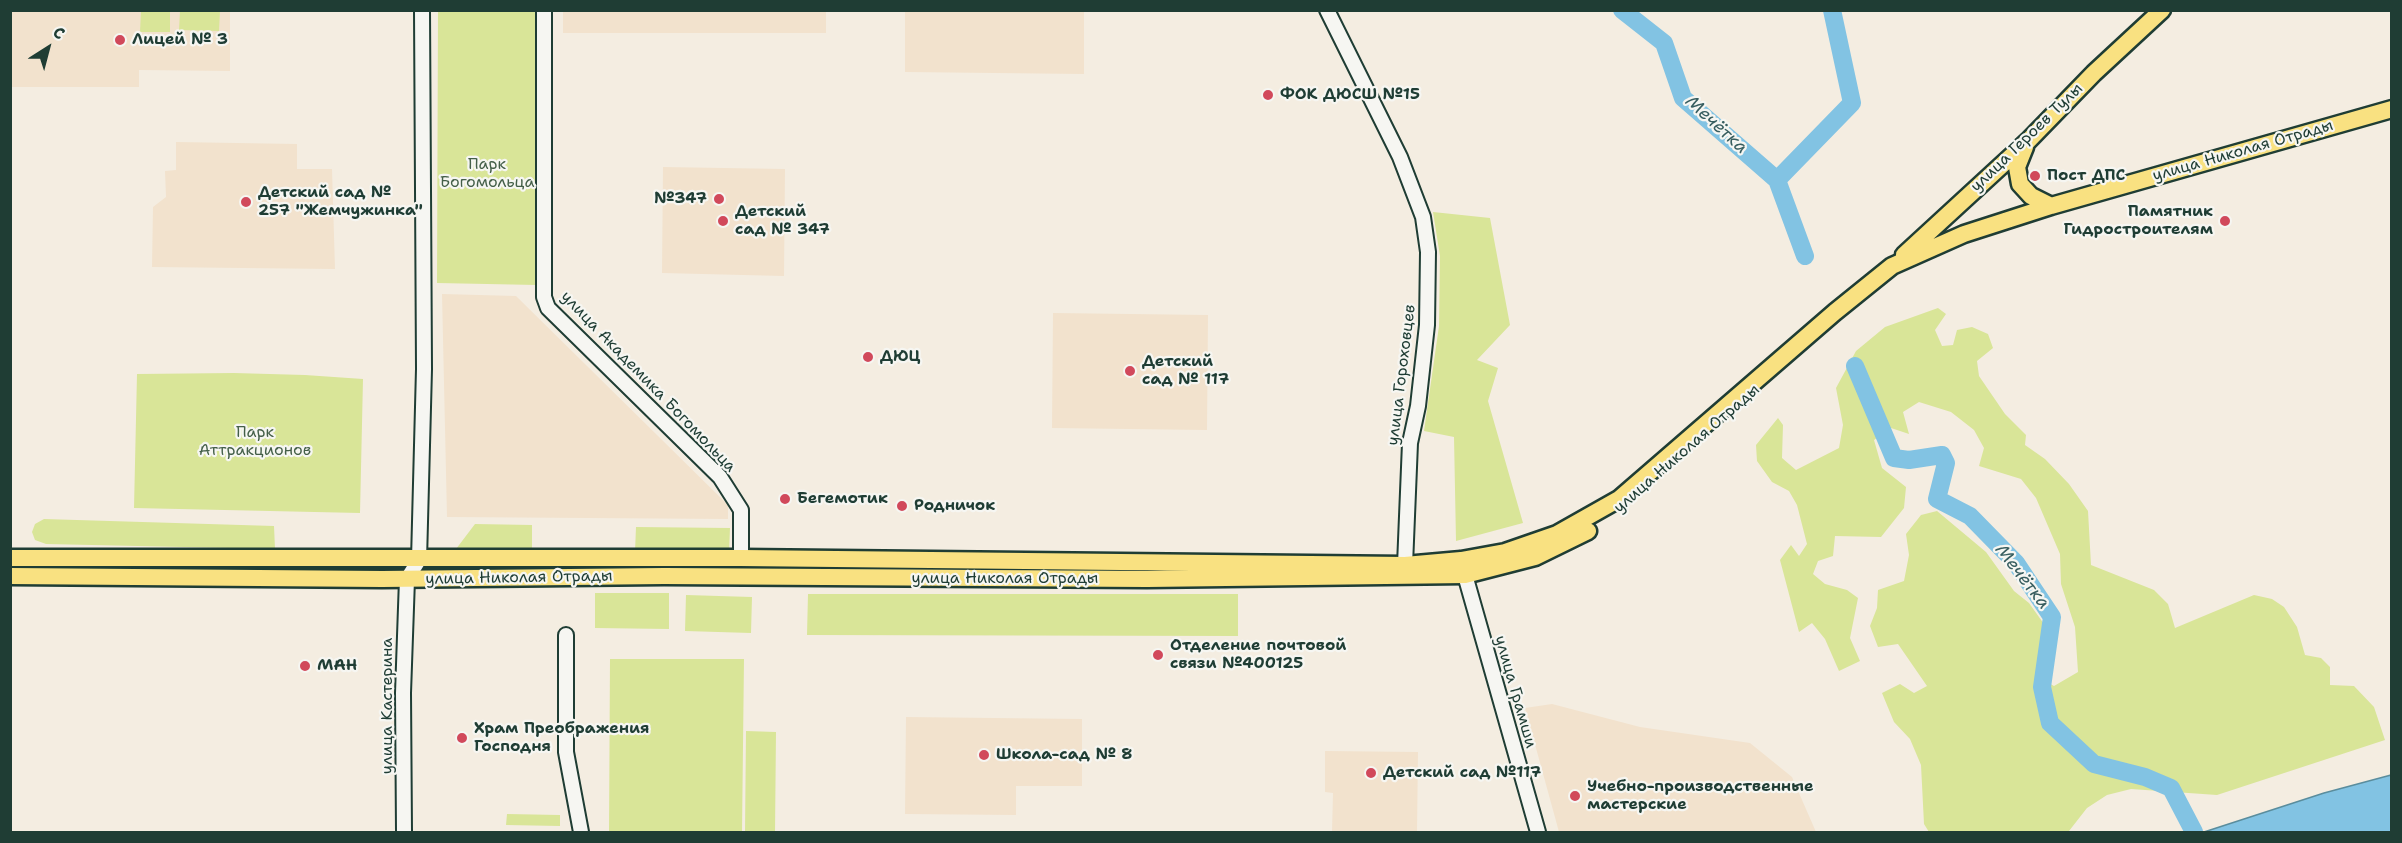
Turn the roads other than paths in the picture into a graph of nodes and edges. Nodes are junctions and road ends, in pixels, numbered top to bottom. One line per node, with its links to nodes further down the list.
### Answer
1 (422, 10): 11 (street)
2 (544, 10): 10 (street, улица Академика Богомольца)
3 (1327, 10): 12 (street, улица Гороховцев)
4 (2162, 10): 6 (main road, улица Героев Тулы)
5 (2391, 109): 7 (main road, улица Николая Отрады)
6 (2028, 141): 7 (main road); 8 (main road, улица Героев Тулы)
7 (2051, 206): 8 (main road, улица Николая Отрады)
8 (1892, 266): 13 (main road, улица Николая Отрады); 13 (main road, улица Николая Отрады)
9 (10, 558): 11 (main road, улица Николая Отрады)
10 (741, 558): 11 (main road, улица Николая Отрады); 12 (main road, улица Николая Отрады)
11 (419, 560): 15 (street)
12 (1405, 565): 13 (main road, улица Николая Отрады)
13 (1463, 567): 15 (main road, улица Николая Отрады); 19 (street, улица Грамши)
14 (10, 576): 15 (main road, улица Николая Отрады)
15 (407, 579): 17 (street, улица Кастерина)
16 (566, 635): 18 (street)
17 (404, 832)
18 (581, 832)
19 (1538, 832)

